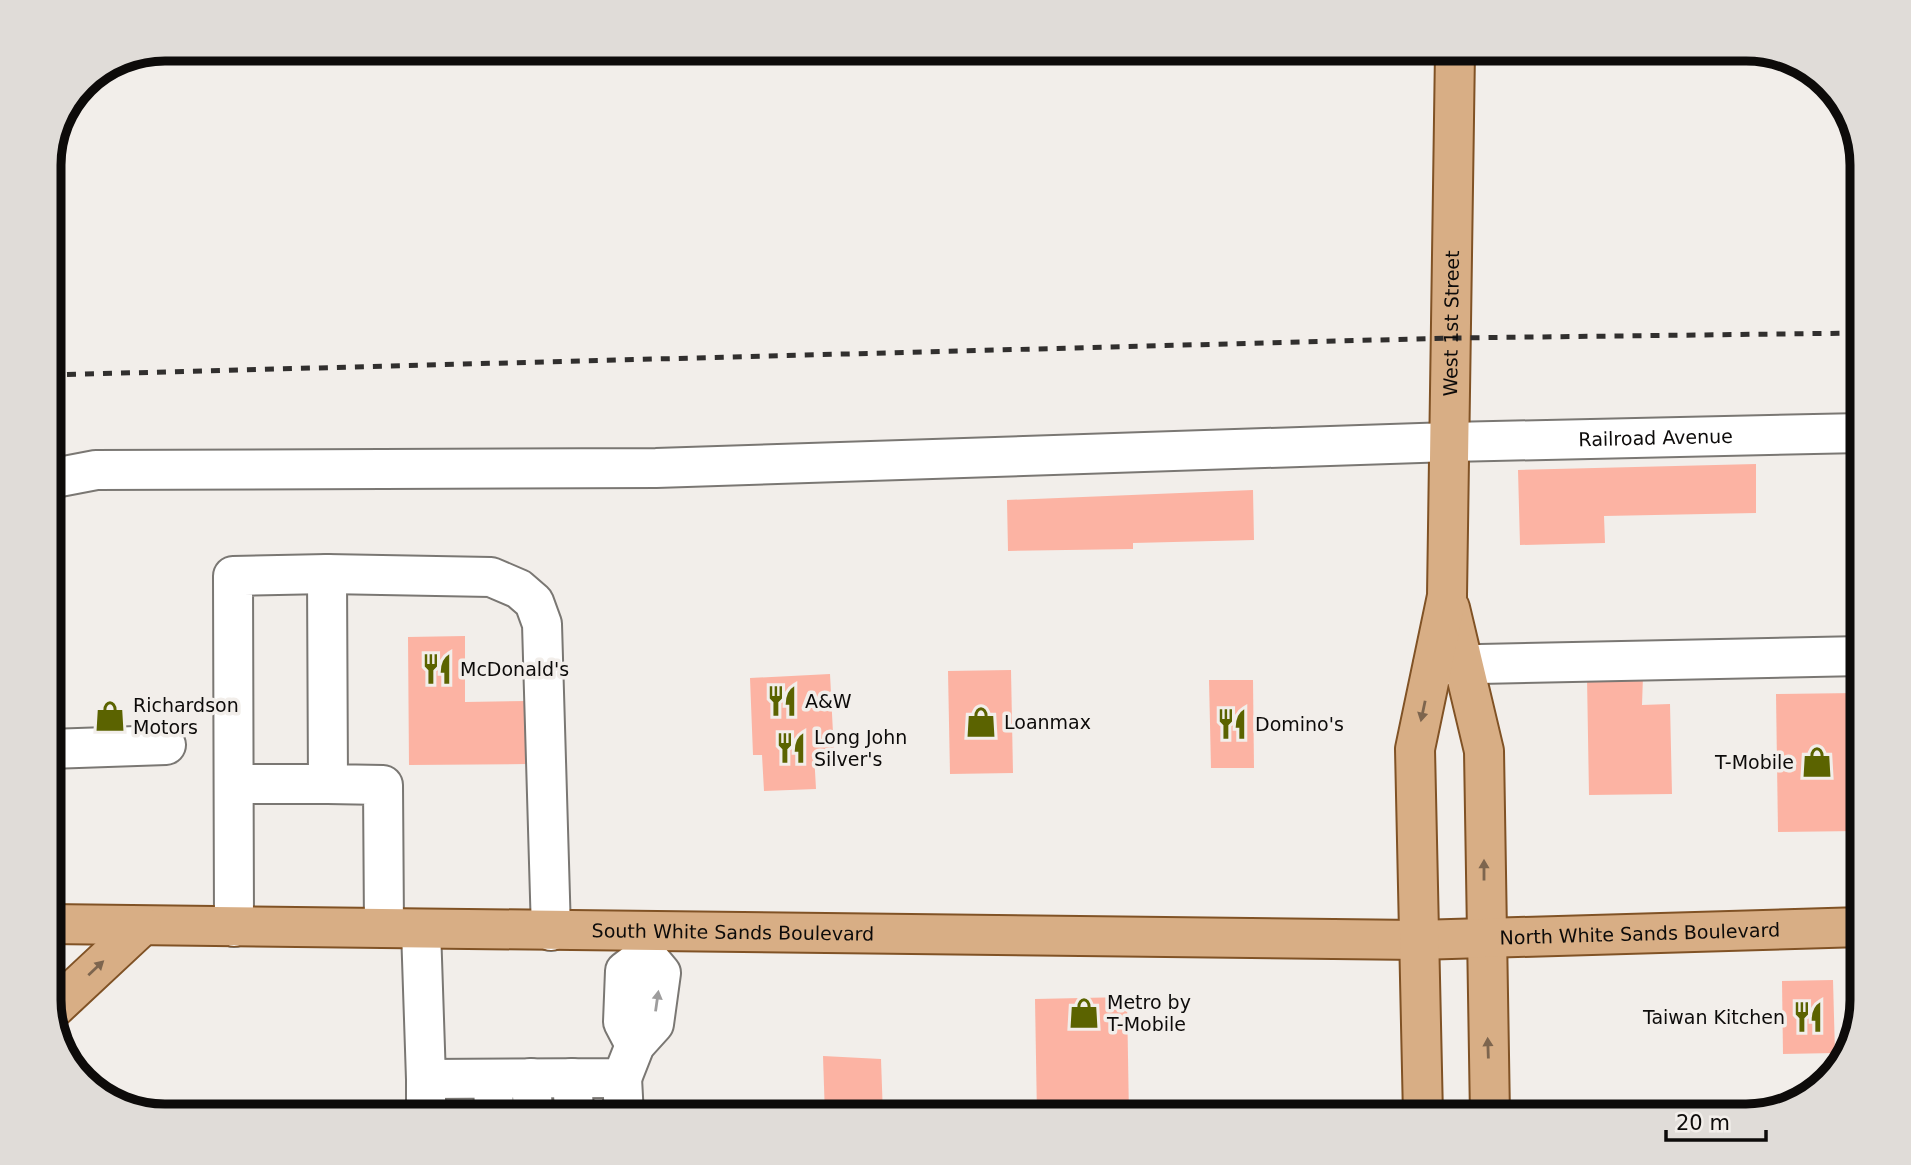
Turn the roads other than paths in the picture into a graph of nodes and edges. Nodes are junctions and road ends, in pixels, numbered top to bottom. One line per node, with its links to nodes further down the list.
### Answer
1 (1455, 61): 3 (main road, West 1st Street)
2 (1850, 433): 3 (street, Railroad Avenue)
3 (1450, 442): 4 (street, Railroad Avenue); 7 (main road, West 1st Street)
4 (61, 477)
5 (327, 574): 10 (street); 11 (street); 18 (street)
6 (1850, 656): 7 (street)
7 (1448, 665): 19 (main road, West 1st Street, one-way to 7); 20 (main road, West 1st Street, one-way to 20)
8 (166, 745): 9 (street)
9 (61, 749)
10 (328, 784): 11 (street); 16 (street)
11 (234, 785): 14 (street)
12 (61, 923): 13 (main road, South White Sands Boulevard)
13 (142, 926): 14 (main road, South White Sands Boulevard); 22 (main road, one-way to 13)
14 (234, 927): 16 (main road, South White Sands Boulevard)
15 (1850, 927): 19 (main road, North White Sands Boulevard)
16 (384, 928): 17 (main road, South White Sands Boulevard)
17 (421, 929): 18 (main road, South White Sands Boulevard); 24 (street)
18 (551, 930): 21 (main road, South White Sands Boulevard)
19 (1485, 938): 20 (main road, North White Sands Boulevard); 27 (main road, West 1st Street, one-way to 19)
20 (1418, 940): 21 (main road, South White Sands Boulevard); 26 (main road, West 1st Street)
21 (647, 943): 23 (street)
22 (61, 1002)
23 (628, 1062): 24 (street); 25 (street)
24 (426, 1098)
25 (625, 1104)
26 (1423, 1104)
27 (1490, 1104)

